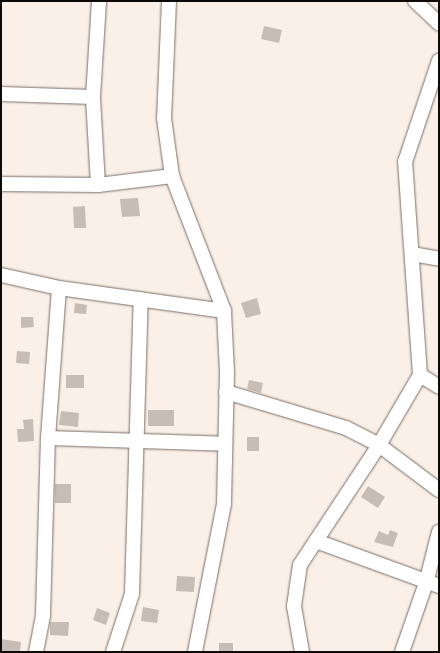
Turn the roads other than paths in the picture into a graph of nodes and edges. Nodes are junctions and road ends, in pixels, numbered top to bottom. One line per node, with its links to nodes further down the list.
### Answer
1 (99, 1): 7 (street)
2 (169, 1): 8 (street)
3 (415, 1): 4 (street)
4 (439, 23)
5 (439, 61): 11 (street)
6 (1, 94): 7 (street)
7 (93, 97): 10 (street)
8 (172, 176): 10 (street); 16 (street)
9 (1, 184): 10 (street)
10 (98, 185)
11 (412, 254): 12 (street); 17 (street)
12 (439, 259)
13 (1, 276): 14 (street)
14 (59, 288): 15 (street); 20 (street)
15 (141, 299): 16 (street); 21 (street)
16 (224, 311): 19 (street)
17 (420, 375): 18 (street); 23 (street)
18 (439, 387)
19 (226, 392): 22 (street); 23 (street)
20 (48, 438): 21 (street); 28 (street)
21 (136, 441): 22 (street); 29 (street)
22 (225, 444): 30 (street)
23 (379, 445): 24 (street); 26 (street)
24 (439, 490)
25 (439, 532): 27 (street)
26 (316, 541): 27 (street); 31 (street)
27 (432, 584): 32 (street)
28 (36, 652)
29 (113, 652)
30 (195, 652)
31 (302, 652)
32 (402, 652)

